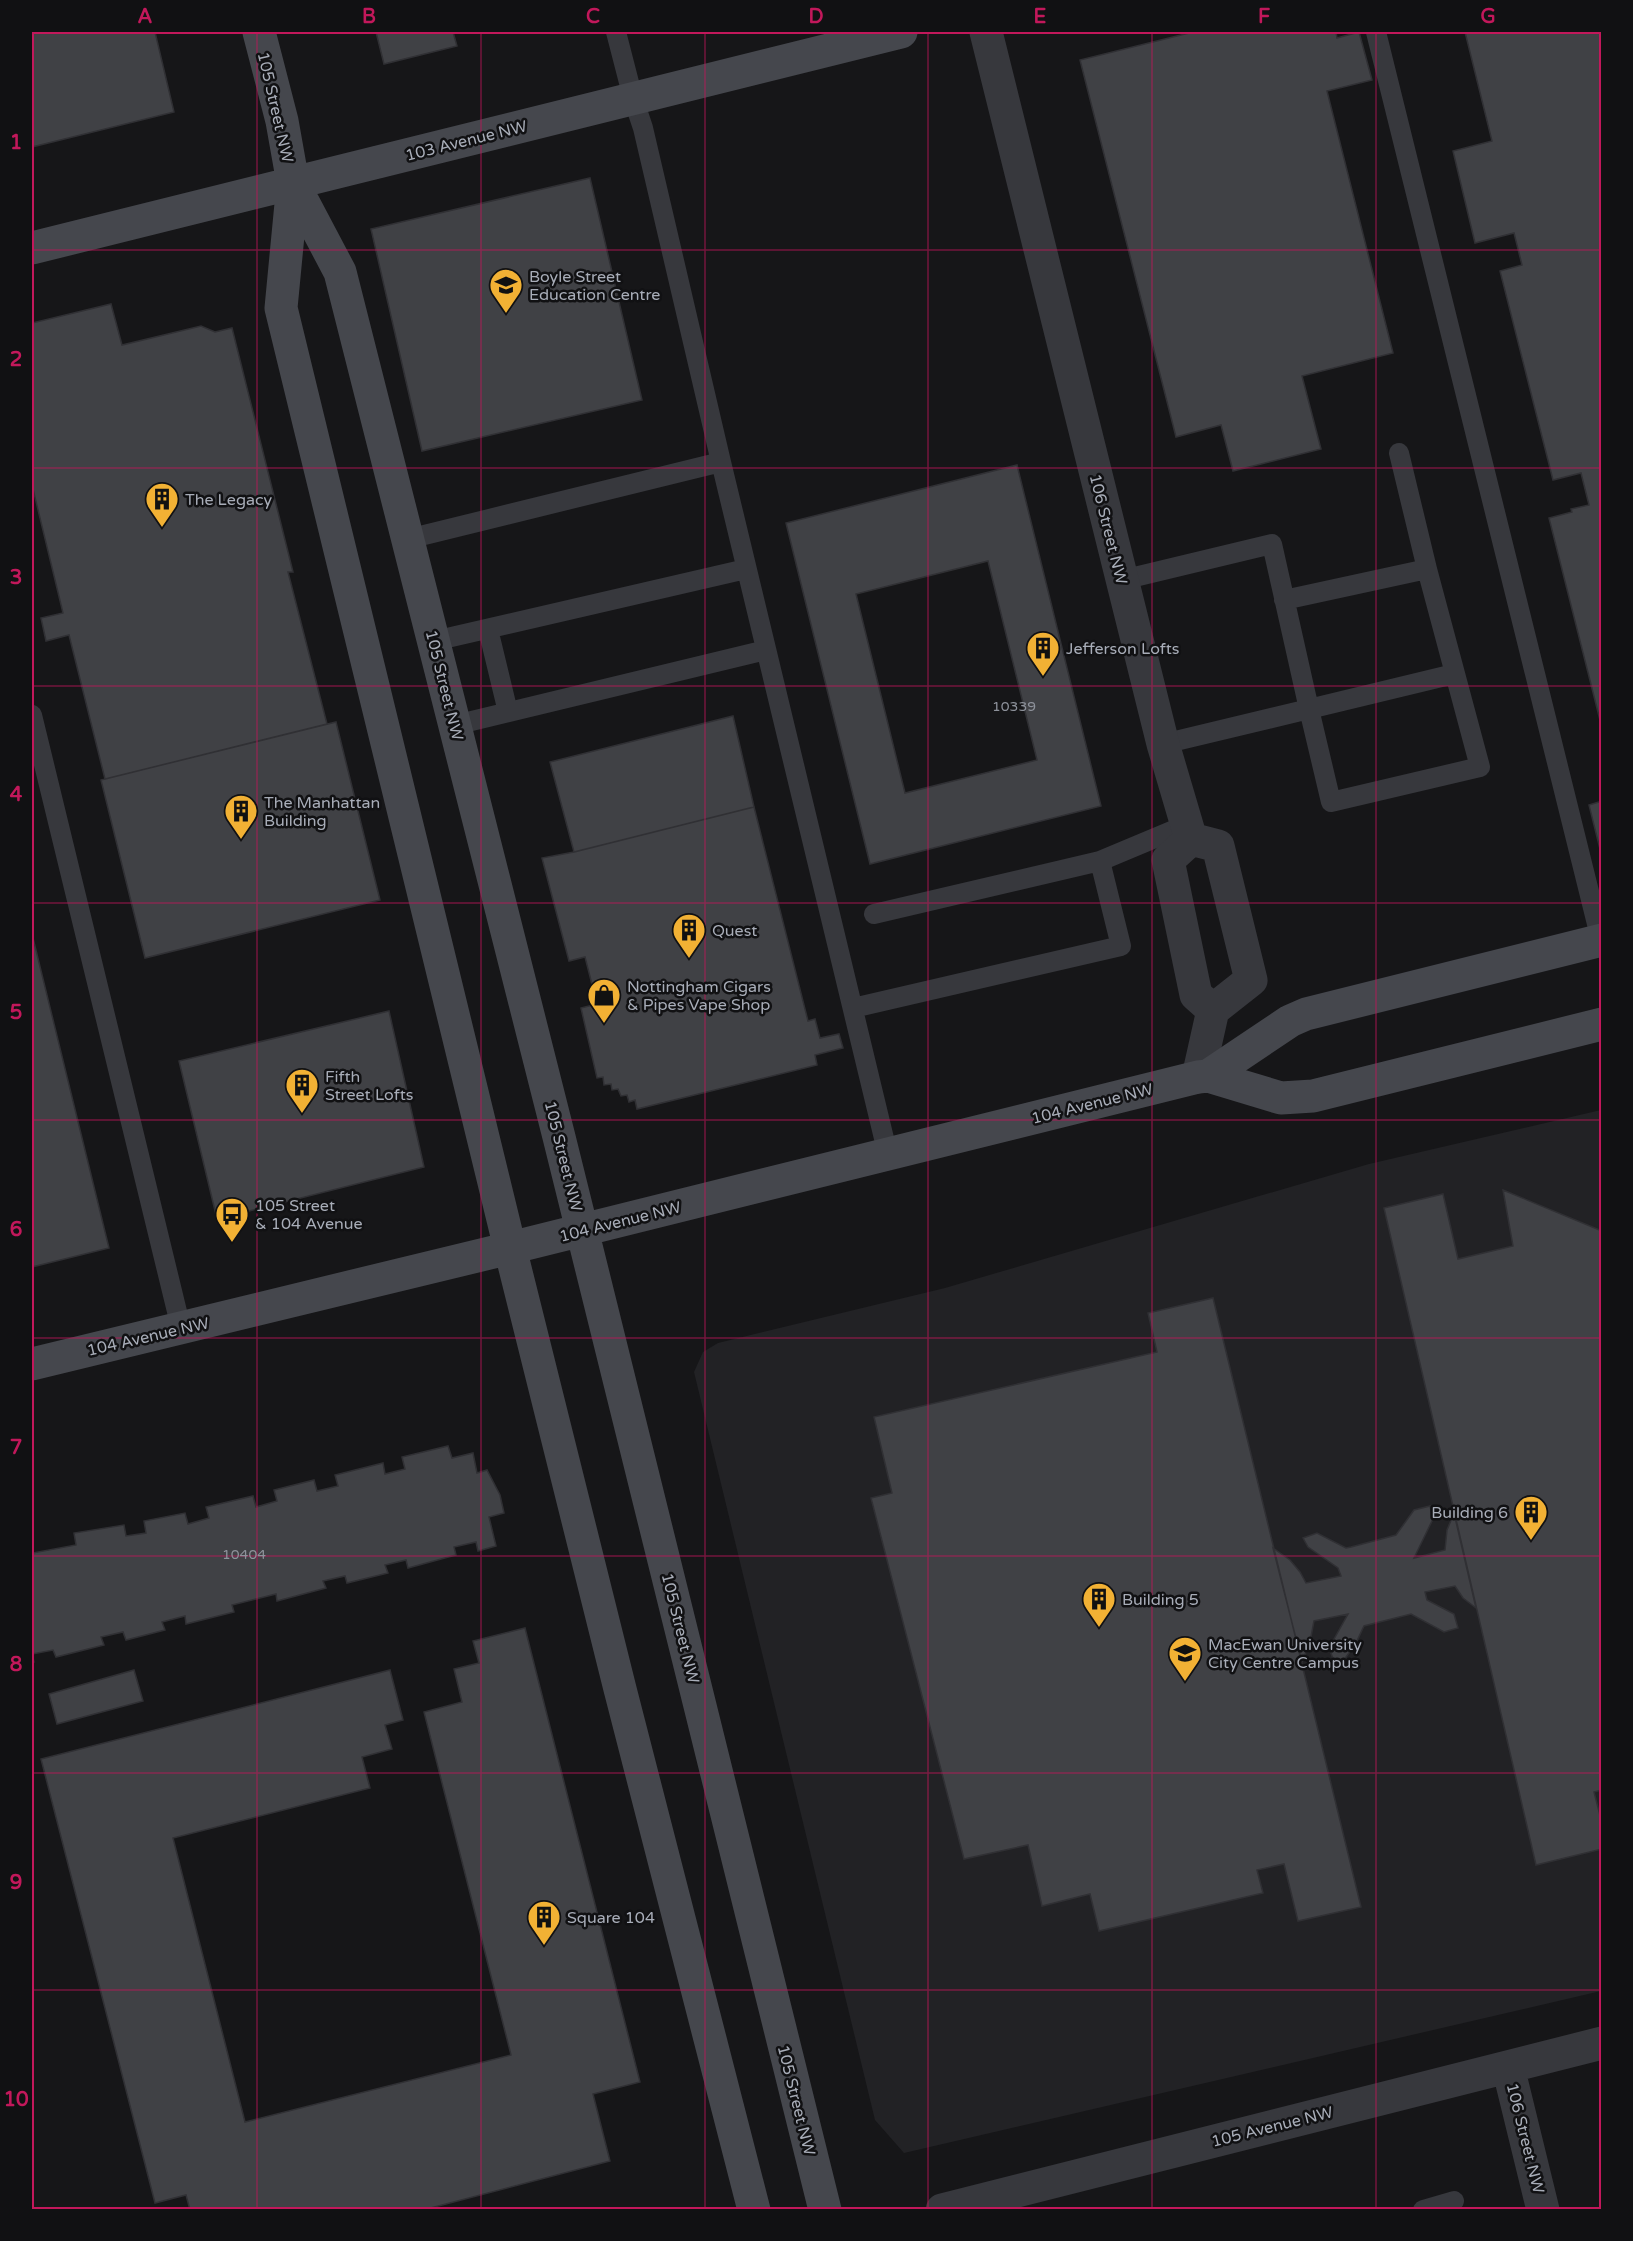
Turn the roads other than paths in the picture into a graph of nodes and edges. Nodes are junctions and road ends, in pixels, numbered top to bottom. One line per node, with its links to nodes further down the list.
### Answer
1 (259, 32): 7 (street, 105 Street NW)
2 (616, 32): 6 (lane)
3 (901, 32): 6 (street, 103 Avenue NW)
4 (986, 32): 14 (street, 106 Street NW)
5 (1376, 32): 28 (lane)
6 (633, 98): 7 (street, 103 Avenue NW); 10 (lane)
7 (292, 183): 8 (street, 103 Avenue NW); 11 (street, 105 Street NW); 35 (street, 105 Street NW)
8 (32, 248)
9 (1399, 453): 13 (lane)
10 (721, 462): 11 (lane); 12 (lane)
11 (408, 539): 17 (street, 105 Street NW)
12 (747, 569): 16 (lane); 18 (lane)
13 (1427, 569): 15 (lane); 19 (lane)
14 (1122, 580): 15 (lane); 24 (street, 106 Street NW)
15 (1284, 600): 20 (lane)
16 (488, 629): 17 (lane); 21 (lane)
17 (434, 641): 23 (street, 105 Street NW)
18 (766, 650): 21 (lane); 29 (lane)
19 (1454, 674): 20 (lane); 20 (lane)
20 (1309, 709): 24 (lane)
21 (508, 712): 23 (lane)
22 (32, 716): 36 (lane)
23 (455, 725): 34 (street, 105 Street NW)
24 (1163, 744): 25 (street, 106 Street NW)
25 (1188, 832): 26 (lane); 30 (street); 30 (street)
26 (1101, 861): 27 (lane); 29 (lane)
27 (874, 914)
28 (1602, 940): 32 (street, 104 Avenue NW)
29 (853, 1008): 33 (lane)
30 (1213, 1010): 32 (street)
31 (1602, 1024): 32 (street)
32 (1203, 1076): 33 (street, 104 Avenue NW)
33 (888, 1155): 34 (street, 104 Avenue NW)
34 (583, 1230): 35 (street, 104 Avenue NW); 42 (street, 105 Street NW)
35 (510, 1248): 36 (street, 104 Avenue NW); 41 (street, 105 Street NW)
36 (182, 1328): 37 (street, 104 Avenue NW)
37 (32, 1364)
38 (1602, 2043): 39 (street, 105 Avenue NW)
39 (1508, 2067): 43 (street, 105 Avenue NW); 45 (street, 106 Street NW)
40 (1454, 2201): 44 (lane)
41 (754, 2210)
42 (825, 2210)
43 (942, 2210)
44 (1423, 2210)
45 (1544, 2210)

